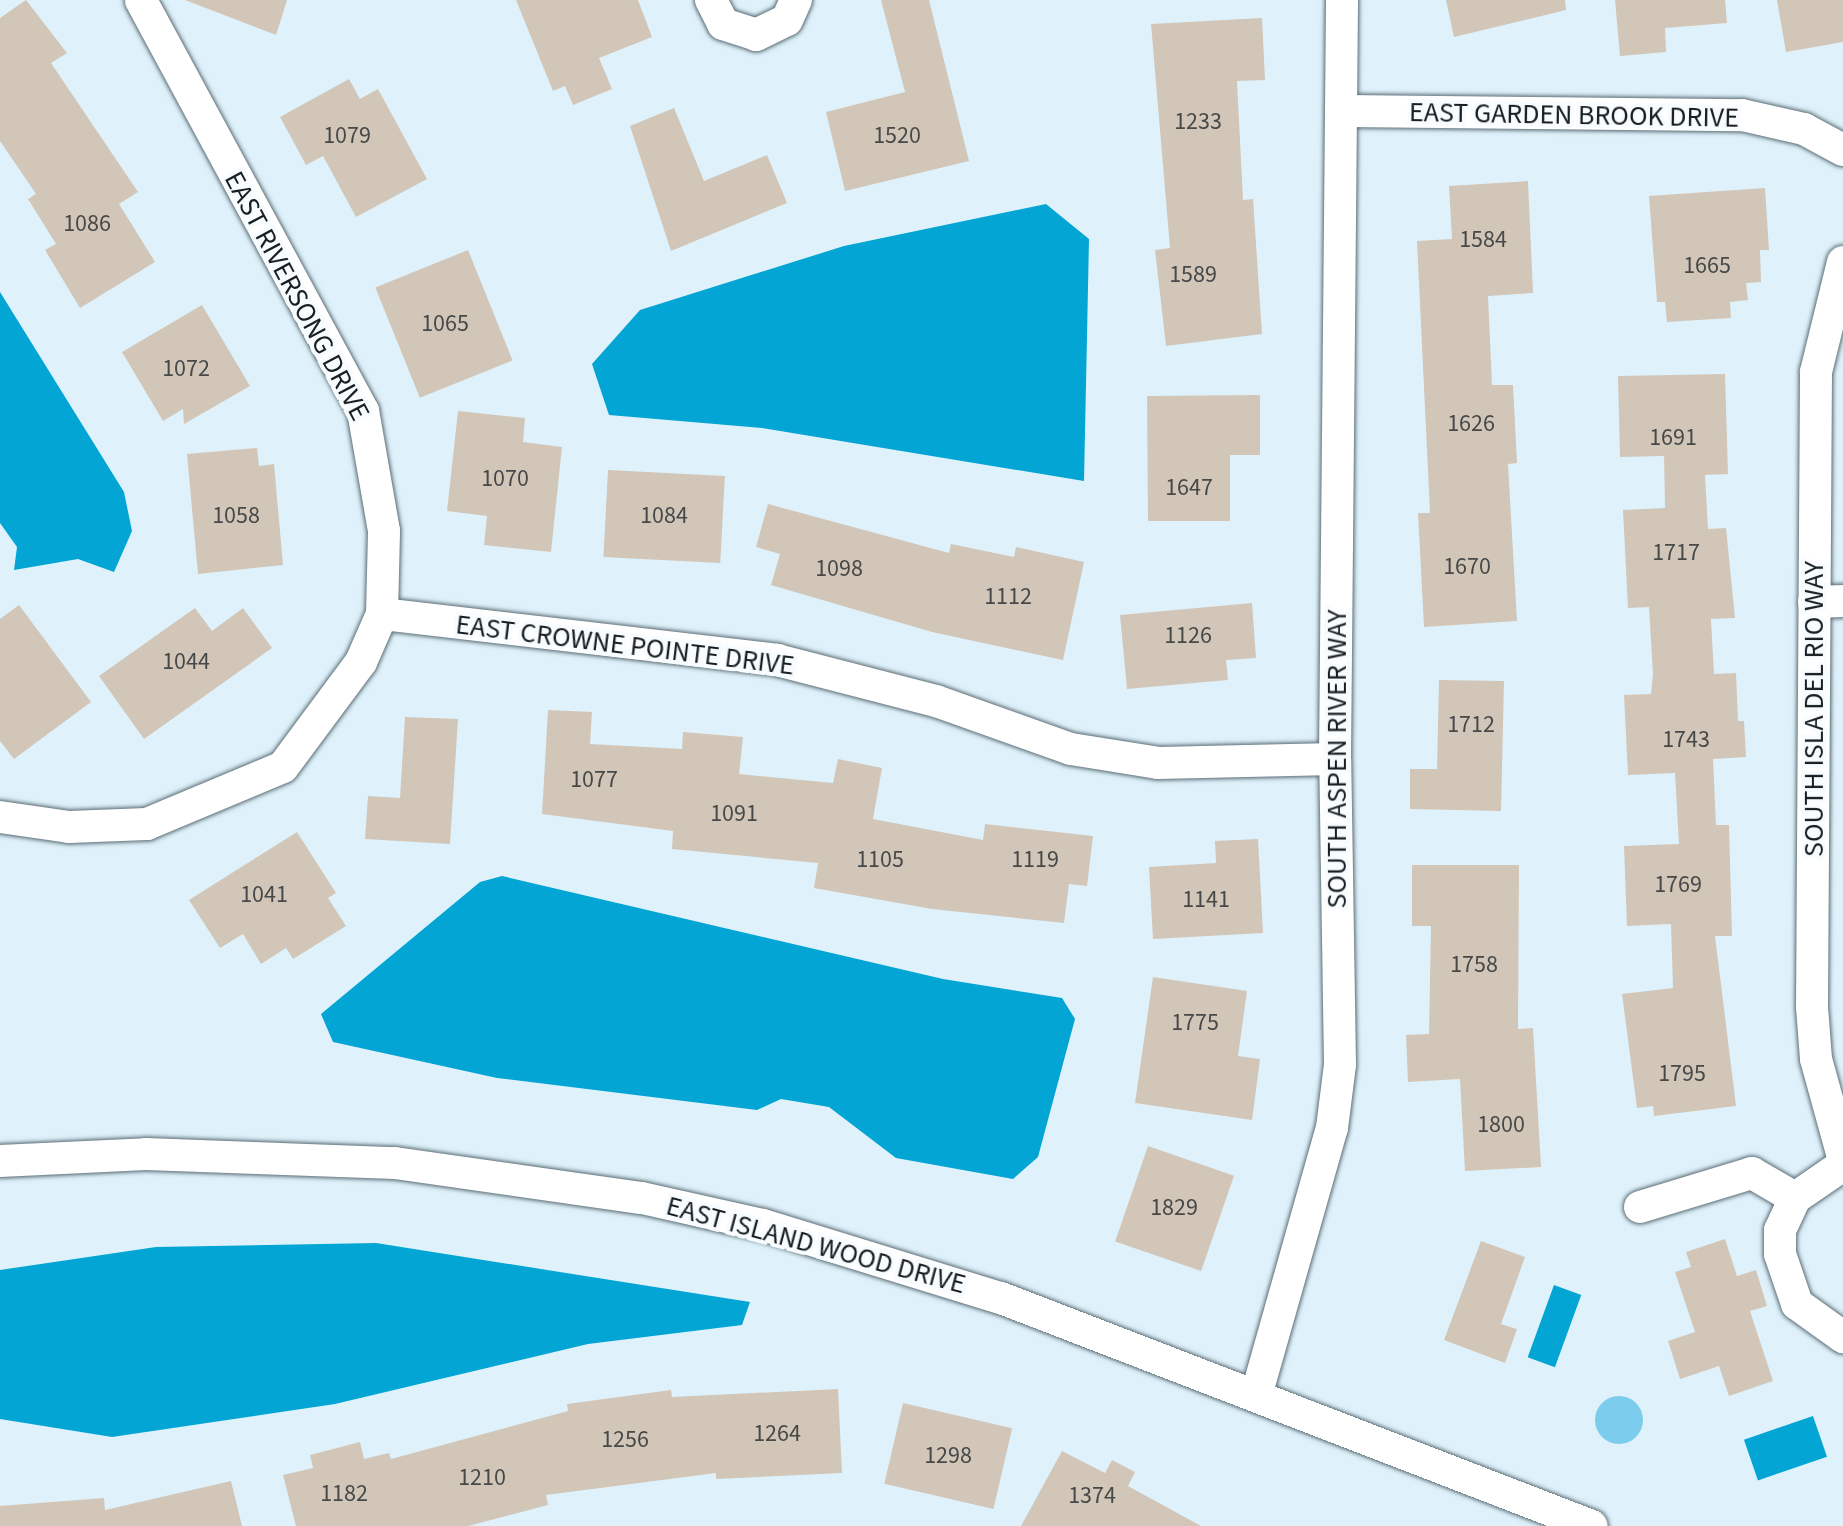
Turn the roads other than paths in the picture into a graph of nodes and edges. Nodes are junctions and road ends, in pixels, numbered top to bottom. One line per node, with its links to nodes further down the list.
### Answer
1 (141, 0): 9 (street, EAST RIVERSONG DRIVE)
2 (711, 0): 3 (street)
3 (796, 0)
4 (1342, 0): 5 (street)
5 (1346, 111): 6 (street, EAST GARDEN BROOK DRIVE); 10 (street, SOUTH ASPEN RIVER WAY)
6 (1843, 150)
7 (1843, 262): 8 (street, SOUTH ISLA DEL RIO WAY)
8 (1829, 602): 12 (street, SOUTH ISLA DEL RIO WAY)
9 (382, 614): 10 (street, EAST CROWNE POINTE DRIVE); 11 (street, EAST RIVERSONG DRIVE)
10 (1335, 759): 18 (street, SOUTH ASPEN RIVER WAY)
11 (0, 817)
12 (1843, 1157)
13 (0, 1161): 18 (street, EAST ISLAND WOOD DRIVE)
14 (1843, 1165): 15 (street)
15 (1795, 1198): 16 (street); 17 (street)
16 (1640, 1207)
17 (1843, 1337)
18 (1256, 1396): 19 (street, EAST ISLAND WOOD DRIVE)
19 (1552, 1519): 20 (street, EAST ISLAND WOOD DRIVE)
20 (1592, 1526)

